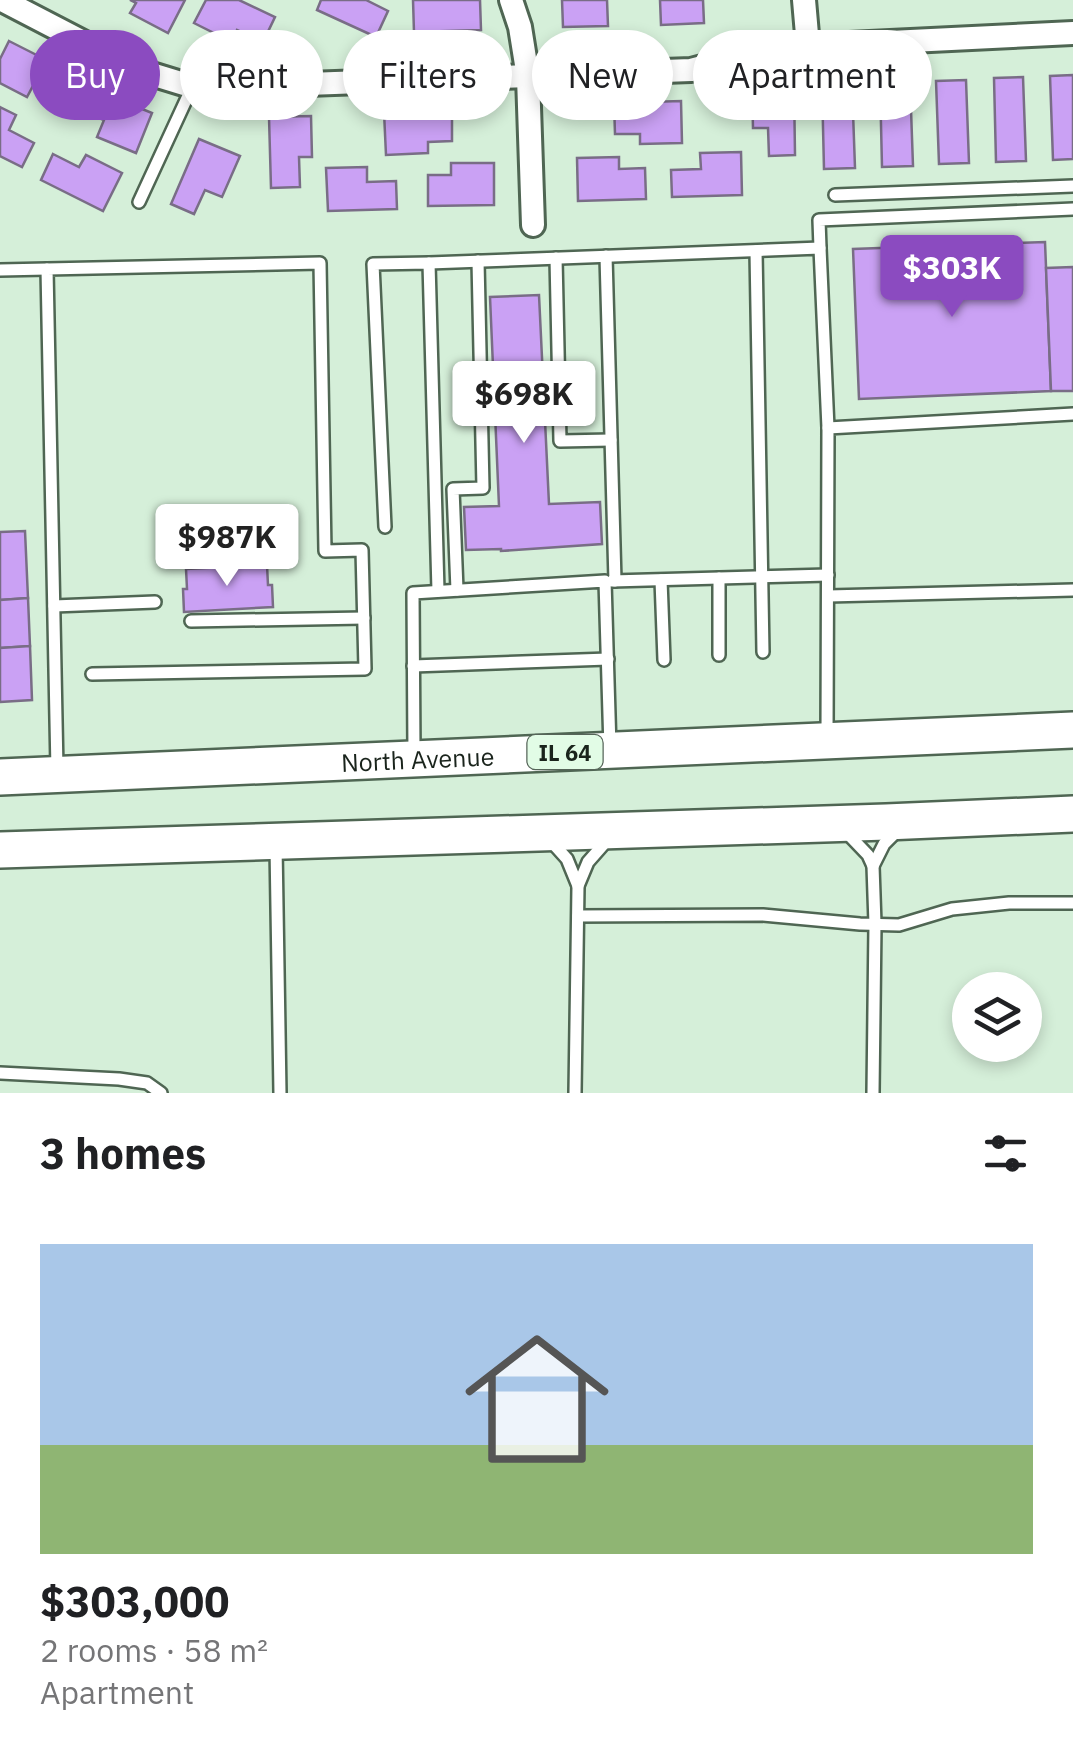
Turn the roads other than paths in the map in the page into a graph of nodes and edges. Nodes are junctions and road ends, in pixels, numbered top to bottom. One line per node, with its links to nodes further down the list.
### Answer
1 (2, 0): 9 (street)
2 (511, 0): 8 (street)
3 (804, 0): 4 (street)
4 (807, 30)
5 (1073, 33): 6 (street)
6 (932, 40)
7 (693, 69): 8 (street)
8 (528, 77): 10 (street); 16 (street)
9 (180, 82)
10 (323, 84)
11 (180, 113): 14 (lane)
12 (1073, 186): 13 (lane)
13 (835, 195)
14 (138, 202)
15 (1073, 209): 17 (lane)
16 (532, 225)
17 (820, 248): 18 (lane); 26 (lane)
18 (756, 250): 19 (lane); 30 (lane)
19 (606, 256): 20 (lane); 27 (lane)
20 (556, 258): 21 (lane); 27 (lane)
21 (478, 260): 22 (lane); 34 (lane)
22 (428, 263): 28 (lane); 36 (lane)
23 (47, 268): 24 (lane); 39 (lane); 40 (lane)
24 (0, 270)
25 (1073, 414): 26 (lane)
26 (828, 428): 29 (lane)
27 (611, 440): 33 (lane)
28 (385, 527)
29 (828, 575): 30 (lane); 37 (lane)
30 (762, 577): 31 (lane); 42 (lane)
31 (719, 578): 32 (lane); 43 (lane)
32 (661, 580): 33 (lane); 45 (lane)
33 (610, 581): 34 (lane); 44 (lane)
34 (458, 590): 36 (lane)
35 (1073, 590): 37 (lane)
36 (438, 591): 46 (lane)
37 (828, 596): 49 (lane)
38 (155, 602): 39 (lane)
39 (54, 606): 52 (lane)
40 (364, 618): 41 (lane); 47 (lane)
41 (191, 621)
42 (763, 652)
43 (719, 655)
44 (608, 659): 46 (lane); 50 (lane)
45 (664, 660)
46 (413, 666): 51 (lane)
47 (92, 674)
48 (1073, 730): 49 (main road, North Avenue / IL 64)
49 (827, 741): 50 (main road, North Avenue / IL 64)
50 (610, 750): 51 (main road, North Avenue / IL 64)
51 (414, 759): 52 (main road, North Avenue / IL 64)
52 (57, 774): 53 (main road, North Avenue / IL 64)
53 (0, 777)
54 (1073, 814): 55 (main road)
55 (906, 821): 56 (main road); 61 (lane)
56 (837, 824): 57 (main road); 61 (lane)
57 (616, 830): 58 (main road); 62 (lane)
58 (542, 833): 59 (main road); 62 (lane)
59 (276, 842): 60 (main road); 68 (lane)
60 (0, 850)
61 (873, 866): 65 (lane)
62 (578, 886): 64 (lane)
63 (1073, 903): 65 (lane)
64 (578, 916): 65 (lane); 69 (lane)
65 (875, 924): 70 (lane)
66 (0, 1073): 67 (lane)
67 (161, 1093)
68 (280, 1093)
69 (575, 1093)
70 (872, 1093)

